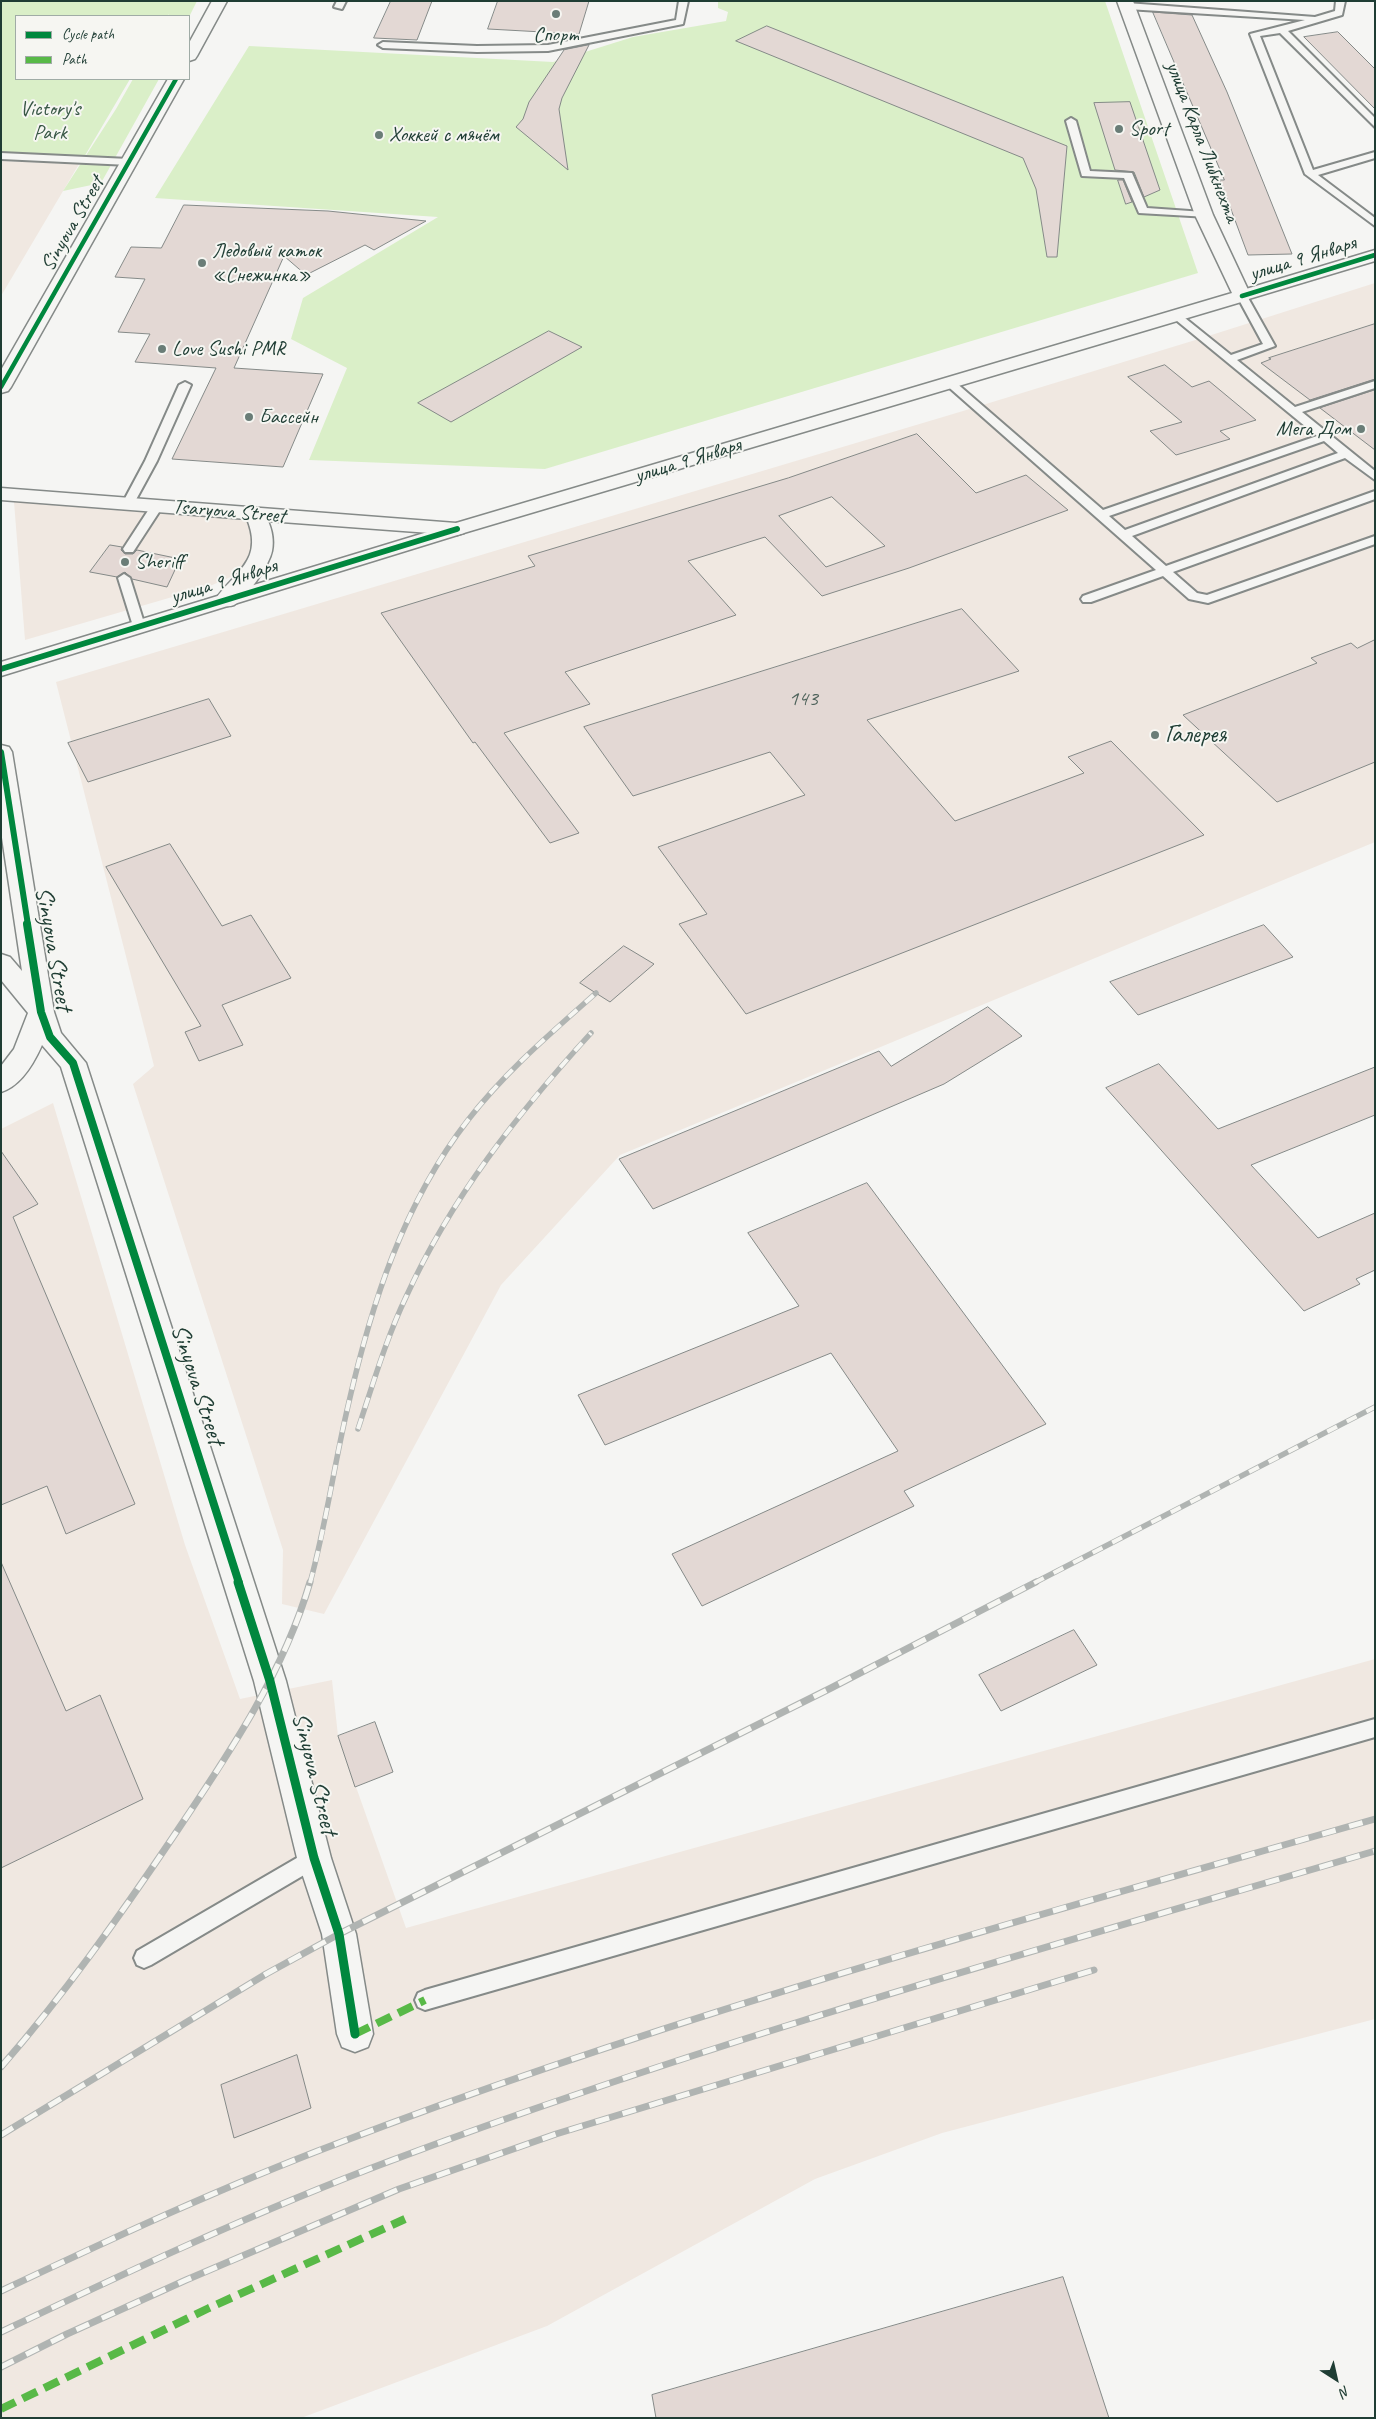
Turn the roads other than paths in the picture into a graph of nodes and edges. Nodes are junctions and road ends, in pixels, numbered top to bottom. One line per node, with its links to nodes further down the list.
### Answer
1 (220, 1): 8 (street)
2 (684, 1): 7 (lane)
3 (1341, 1): 5 (lane)
4 (1126, 3): 5 (lane); 16 (street, улица Карла Либкнехта)
5 (1321, 18): 6 (lane)
6 (1282, 30): 11 (lane); 15 (lane)
7 (383, 45)
8 (190, 54)
9 (175, 80): 14 (street, Sinyova Street)
10 (1071, 121): 16 (lane)
11 (1375, 124)
12 (1375, 155): 15 (lane)
13 (1, 156): 14 (lane)
14 (128, 162): 25 (street, Sinyova Street)
15 (1310, 174): 17 (lane)
16 (1204, 215): 19 (street, улица Карла Либкнехта)
17 (1375, 223)
18 (1375, 255): 19 (street, улица 9 Января)
19 (1242, 296): 20 (street, улица 9 Января); 21 (lane)
20 (1176, 316): 21 (lane); 22 (street, улица 9 Января)
21 (1228, 359): 26 (lane)
22 (950, 383): 35 (lane); 36 (street, улица 9 Января)
23 (1375, 384): 26 (lane)
24 (185, 385): 32 (lane)
25 (1, 387)
26 (1293, 411): 27 (lane)
27 (1325, 437): 28 (lane); 35 (lane)
28 (1346, 454): 29 (lane); 37 (lane)
29 (1375, 478)
30 (1, 494): 32 (street, Tsaryova Street)
31 (1375, 495): 40 (lane)
32 (128, 504): 33 (street, Tsaryova Street)
33 (157, 506): 34 (street, Tsaryova Street); 39 (lane)
34 (255, 514): 36 (street, Tsaryova Street); 43 (street)
35 (1101, 515): 37 (lane)
36 (457, 530): 43 (street, улица 9 Января)
37 (1124, 536): 40 (lane)
38 (1375, 540): 40 (lane)
39 (129, 548)
40 (1164, 570): 42 (lane)
41 (124, 578): 44 (lane)
42 (1087, 599)
43 (226, 600): 44 (street, улица 9 Января)
44 (139, 626): 45 (street, улица 9 Января)
45 (1, 669)
46 (1, 752): 48 (street, Sinyova Street)
47 (1, 963): 48 (street)
48 (41, 1012): 49 (street); 51 (street, Sinyova Street)
49 (1, 1082)
50 (1375, 1728): 53 (lane)
51 (314, 1858): 52 (lane); 54 (street, Sinyova Street)
52 (144, 1958)
53 (425, 2000)
54 (355, 2034)

